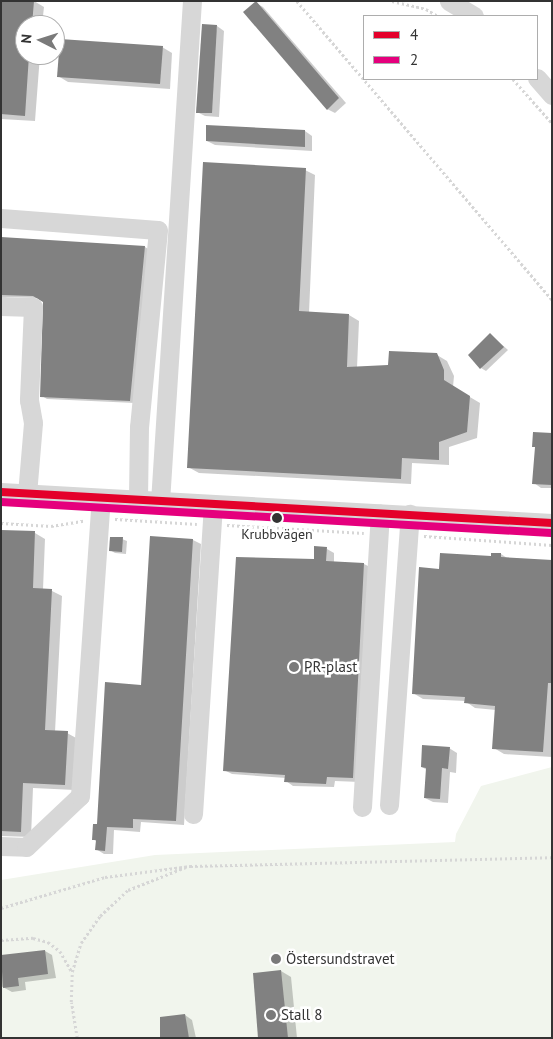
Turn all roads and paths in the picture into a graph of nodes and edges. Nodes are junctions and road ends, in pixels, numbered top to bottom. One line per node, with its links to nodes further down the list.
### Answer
1 (192, 1): 20 (street)
2 (297, 1): 7 (path)
3 (392, 1): 5 (path)
4 (449, 1): 6 (street)
5 (436, 15)
6 (472, 15)
7 (363, 78)
8 (538, 79): 11 (street)
9 (364, 80): 14 (path)
10 (514, 80): 12 (path)
11 (552, 95)
12 (552, 123)
13 (1, 218): 19 (street)
14 (552, 300)
15 (1, 306): 17 (street)
16 (1, 492): 17 (street)
17 (27, 494): 18 (street)
18 (101, 499): 19 (street); 24 (street)
19 (138, 501): 20 (street)
20 (160, 502): 21 (street)
21 (213, 505): 22 (street); 27 (street)
22 (380, 514): 23 (street); 28 (street)
23 (410, 514): 26 (street); 29 (street)
24 (100, 519): 25 (path); 27 (path); 34 (street)
25 (1, 523)
26 (552, 523)
27 (212, 525): 28 (path); 33 (street)
28 (379, 534): 32 (street)
29 (408, 535): 30 (path); 31 (street)
30 (552, 545)
31 (389, 805)
32 (362, 807)
33 (193, 814)
34 (1, 846)
35 (552, 857): 36 (path)
36 (190, 866): 37 (path); 39 (path)
37 (1, 908)
38 (1, 940): 39 (path)
39 (72, 972): 40 (path)
40 (78, 1038)

